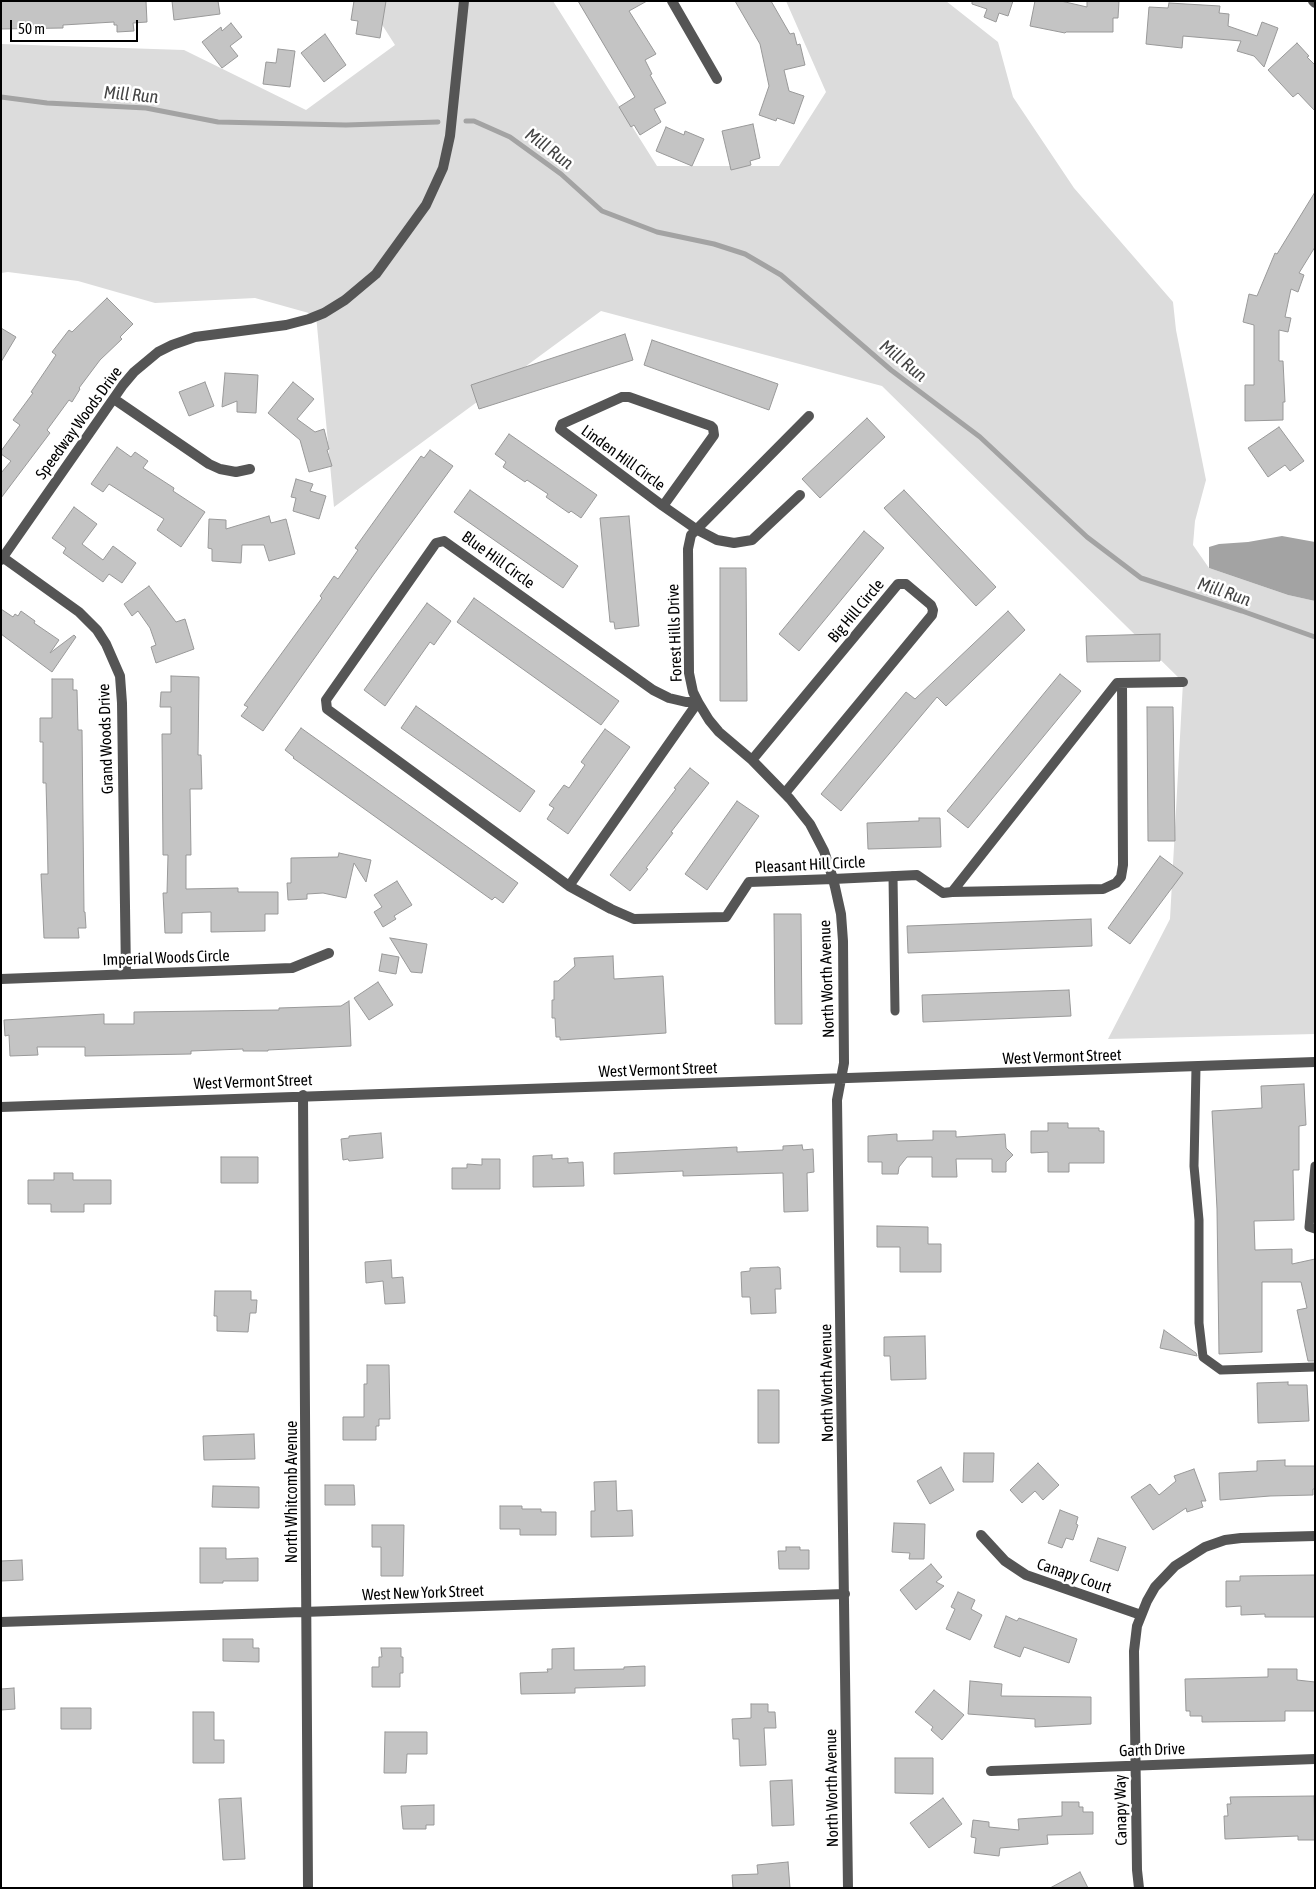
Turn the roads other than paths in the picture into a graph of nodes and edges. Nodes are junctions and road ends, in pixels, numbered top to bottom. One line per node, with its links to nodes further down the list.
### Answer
1 (464, 1): 4 (street, Speedway Woods Drive)
2 (672, 1): 3 (street)
3 (717, 79)
4 (114, 399): 6 (street); 10 (street, Speedway Woods Drive)
5 (809, 416): 9 (street, Forest Hills Drive)
6 (250, 469)
7 (800, 495): 9 (street, Linden Hill Circle)
8 (663, 506): 8 (street, Linden Hill Circle); 9 (street, Linden Hill Circle)
9 (696, 529): 13 (street, Forest Hills Drive)
10 (2, 558): 21 (street, Grand Woods Drive)
11 (1182, 682): 12 (street)
12 (1122, 683): 19 (street); 19 (street, Pleasant Hill Circle)
13 (698, 702): 14 (street); 18 (street, Forest Hills Drive); 18 (street, Blue Hill Circle)
14 (752, 760): 15 (street); 15 (street, Big Hill Circle)
15 (785, 793): 17 (street)
16 (892, 876): 17 (street, Pleasant Hill Circle); 19 (street, Pleasant Hill Circle); 23 (lane)
17 (833, 879): 18 (street, Pleasant Hill Circle); 26 (street, North Worth Avenue)
18 (569, 886)
19 (952, 892)
20 (329, 953): 21 (street, Imperial Woods Circle)
21 (126, 974): 22 (street, Imperial Woods Circle)
22 (1, 979)
23 (895, 1011)
24 (1315, 1062): 25 (street, West Vermont Street)
25 (1196, 1067): 26 (street, West Vermont Street); 31 (lane)
26 (841, 1080): 27 (street, West Vermont Street); 34 (street, North Worth Avenue)
27 (303, 1096): 28 (street, West Vermont Street); 35 (street, North Whitcomb Avenue)
28 (1, 1106)
29 (1315, 1166): 30 (lane)
30 (1315, 1229)
31 (1315, 1367)
32 (981, 1535): 36 (street, Canapy Court)
33 (1315, 1536): 36 (street, Canapy Way)
34 (845, 1594): 35 (street, West New York Street); 42 (street, North Worth Avenue)
35 (308, 1612): 37 (street, West New York Street); 41 (street, North Whitcomb Avenue)
36 (1141, 1615): 39 (street, Canapy Way)
37 (1, 1622)
38 (1315, 1759): 39 (street, Garth Drive)
39 (1135, 1765): 40 (street, Garth Drive); 43 (street, Canapy Way)
40 (991, 1771)
41 (308, 1888)
42 (848, 1888)
43 (1139, 1888)

